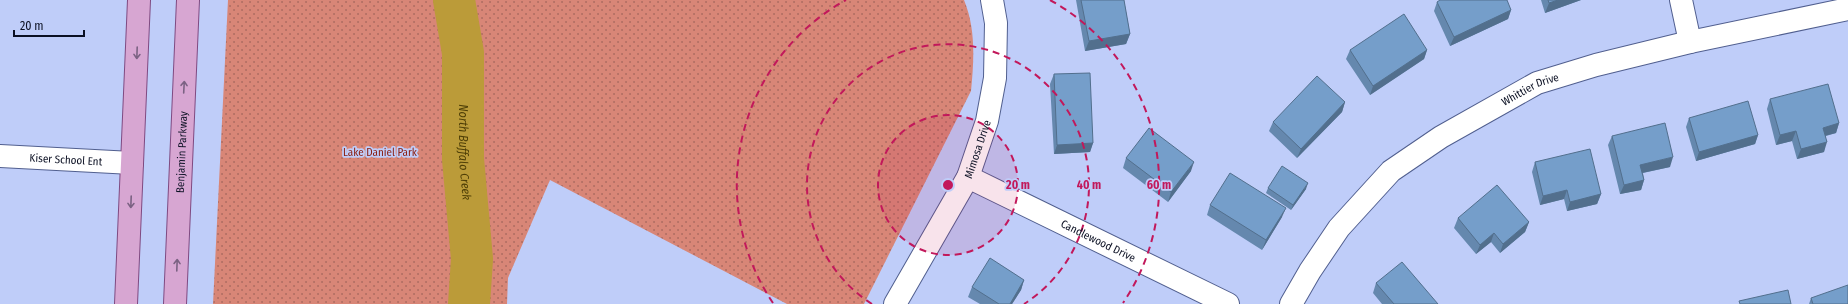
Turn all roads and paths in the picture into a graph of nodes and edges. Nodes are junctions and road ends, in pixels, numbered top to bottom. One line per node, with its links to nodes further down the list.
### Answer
1 (139, 0): 8 (main road, one-way to 8)
2 (188, 0): 11 (main road, Benjamin Parkway, one-way to 2)
3 (992, 0): 9 (street, Mimosa Drive)
4 (1681, 0): 6 (street)
5 (1848, 9): 6 (street, Whittier Drive)
6 (1690, 42): 14 (street, Whittier Drive)
7 (0, 156): 8 (street, Kiser School Ent)
8 (132, 163): 10 (main road, one-way to 10)
9 (968, 177): 12 (street, Mimosa Drive); 13 (street, Candlewood Drive)
10 (126, 304)
11 (175, 304)
12 (895, 304)
13 (1228, 304)
14 (1291, 304)

